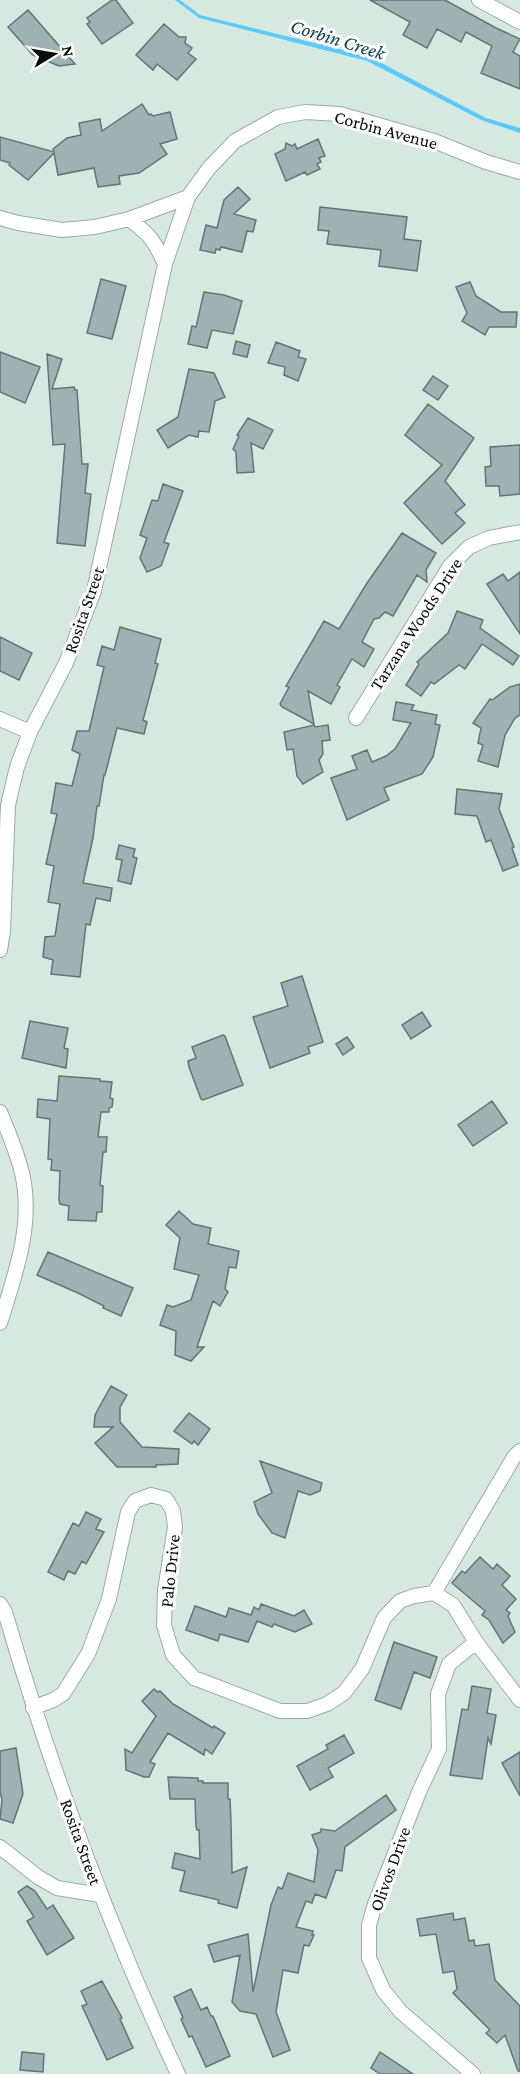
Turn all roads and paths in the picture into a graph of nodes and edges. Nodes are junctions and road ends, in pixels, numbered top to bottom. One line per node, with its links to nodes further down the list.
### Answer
1 (479, 0): 2 (street)
2 (520, 22)
3 (520, 172): 4 (street, Corbin Avenue)
4 (188, 197): 6 (street); 7 (street, Rosita Street)
5 (0, 218): 6 (street)
6 (129, 219): 7 (street)
7 (165, 264): 11 (street, Rosita Street)
8 (520, 532): 9 (street, Tarzana Woods Drive)
9 (356, 718)
10 (0, 719): 11 (street)
11 (30, 732): 12 (street, Rosita Street)
12 (0, 950)
13 (0, 1112): 14 (street)
14 (0, 1323)
15 (520, 1451): 16 (street)
16 (434, 1593): 18 (street); 20 (street, Palo Drive)
17 (0, 1604): 20 (street, Rosita Street)
18 (476, 1642): 19 (street); 24 (street, Olivos Drive)
19 (520, 1700)
20 (33, 1708): 22 (street, Rosita Street)
21 (0, 1847): 22 (street)
22 (100, 1895): 23 (street, Rosita Street)
23 (178, 2074)
24 (473, 2074)

